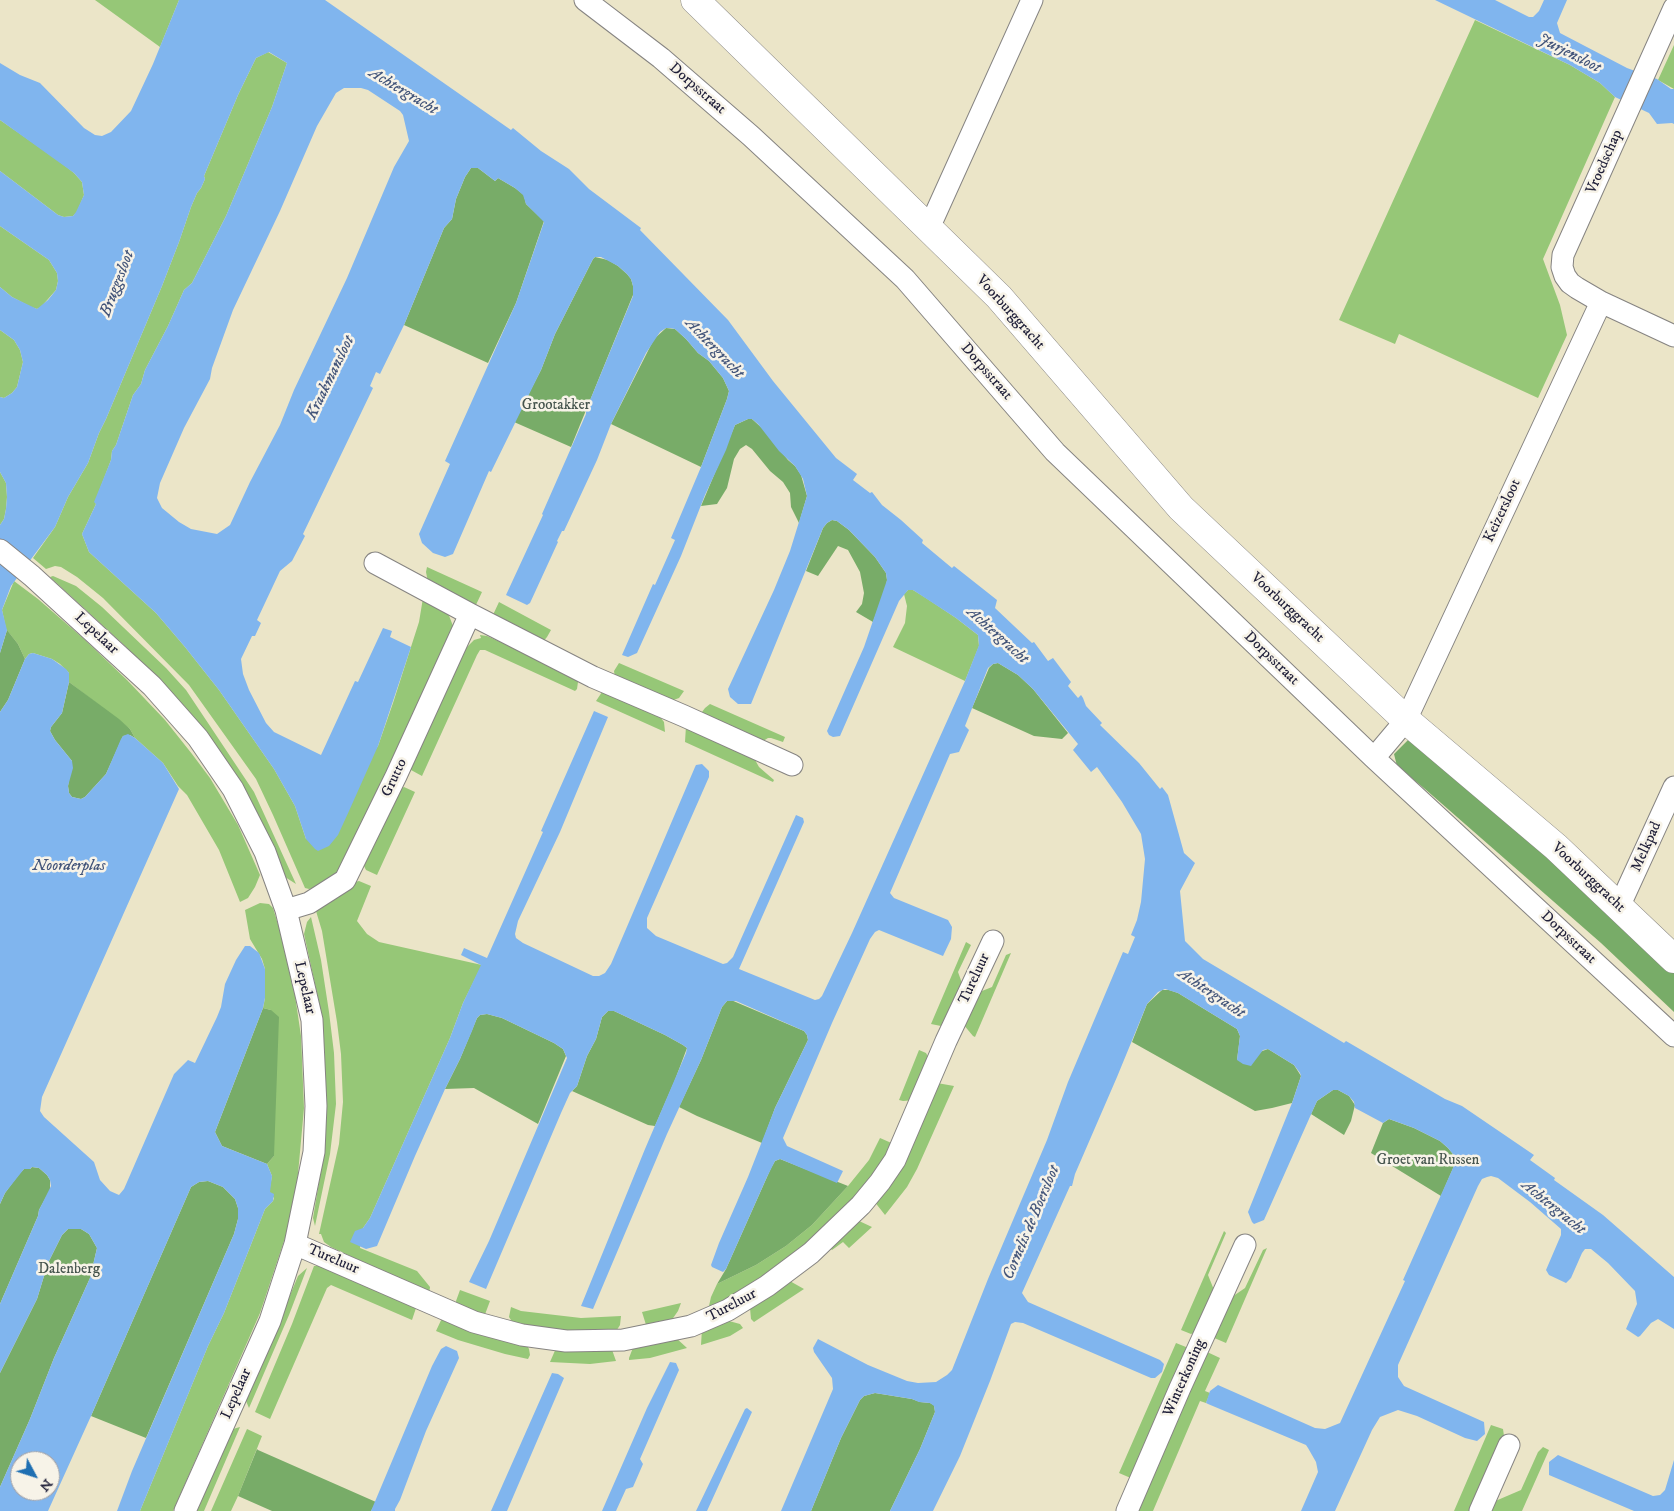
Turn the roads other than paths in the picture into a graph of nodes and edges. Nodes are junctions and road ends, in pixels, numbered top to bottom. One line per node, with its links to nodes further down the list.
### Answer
1 (585, 0): 12 (street, Dorpsstraat)
2 (695, 0): 5 (street, Voorburggracht)
3 (1032, 0): 5 (street)
4 (1674, 8): 6 (street, Vroedschap)
5 (929, 228): 11 (street, Voorburggracht)
6 (1601, 302): 7 (street); 11 (street, Keizersloot)
7 (1674, 336)
8 (0, 550): 16 (street, Lepelaar)
9 (375, 563): 10 (street)
10 (470, 614): 13 (street); 16 (street, Grutto)
11 (1406, 720): 12 (street); 15 (street, Voorburggracht)
12 (1374, 758): 19 (street, Dorpsstraat)
13 (792, 765)
14 (1674, 786): 15 (street, Melkpad)
15 (1619, 907): 18 (street, Voorburggracht)
16 (286, 910): 20 (street, Lepelaar)
17 (993, 941): 20 (street, Tureluur)
18 (1674, 958)
19 (1674, 1036)
20 (295, 1244): 23 (street, Lepelaar)
21 (1245, 1246): 24 (street, Winterkoning)
22 (1509, 1445): 25 (street)
23 (185, 1511)
24 (1127, 1511)
25 (1480, 1511)

